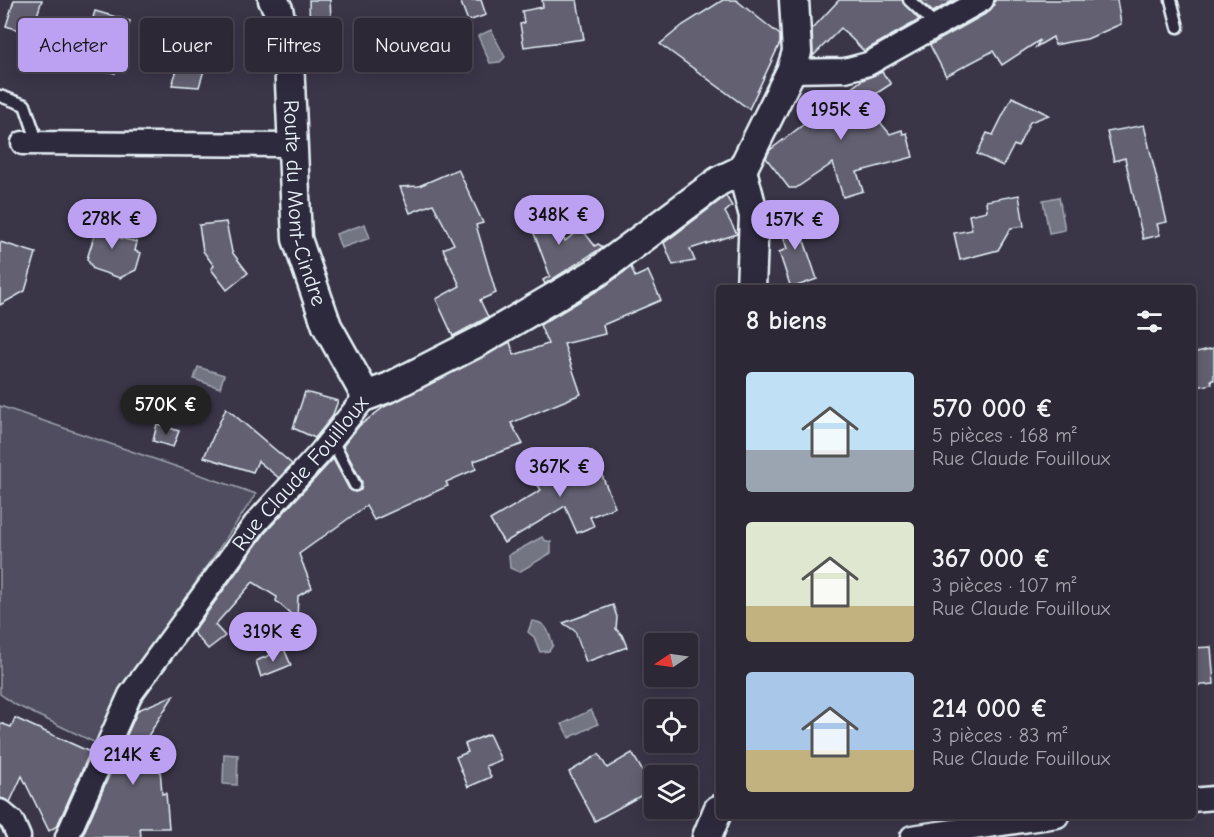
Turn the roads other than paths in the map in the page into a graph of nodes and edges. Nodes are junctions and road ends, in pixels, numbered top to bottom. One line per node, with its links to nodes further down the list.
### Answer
1 (273, 0): 11 (street, Route du Mont-Cindre)
2 (794, 0): 8 (street)
3 (909, 0): 6 (lane)
4 (982, 0): 6 (street)
5 (1171, 0): 7 (lane)
6 (937, 26): 8 (street)
7 (1178, 27)
8 (791, 71): 12 (street)
9 (0, 96): 10 (lane)
10 (30, 143): 11 (street)
11 (291, 145): 14 (street, Route du Mont-Cindre)
12 (742, 170): 13 (street); 14 (street, Rue Claude Fouilloux)
13 (751, 285)
14 (366, 396): 15 (street, Rue Claude Fouilloux)
15 (329, 442): 16 (lane); 23 (street, Rue Claude Fouilloux)
16 (355, 485)
17 (1214, 798): 18 (street)
18 (1196, 800)
19 (0, 811): 22 (street)
20 (716, 815): 24 (street)
21 (1036, 819): 25 (street)
22 (20, 837)
23 (67, 837)
24 (707, 837)
25 (912, 837)

